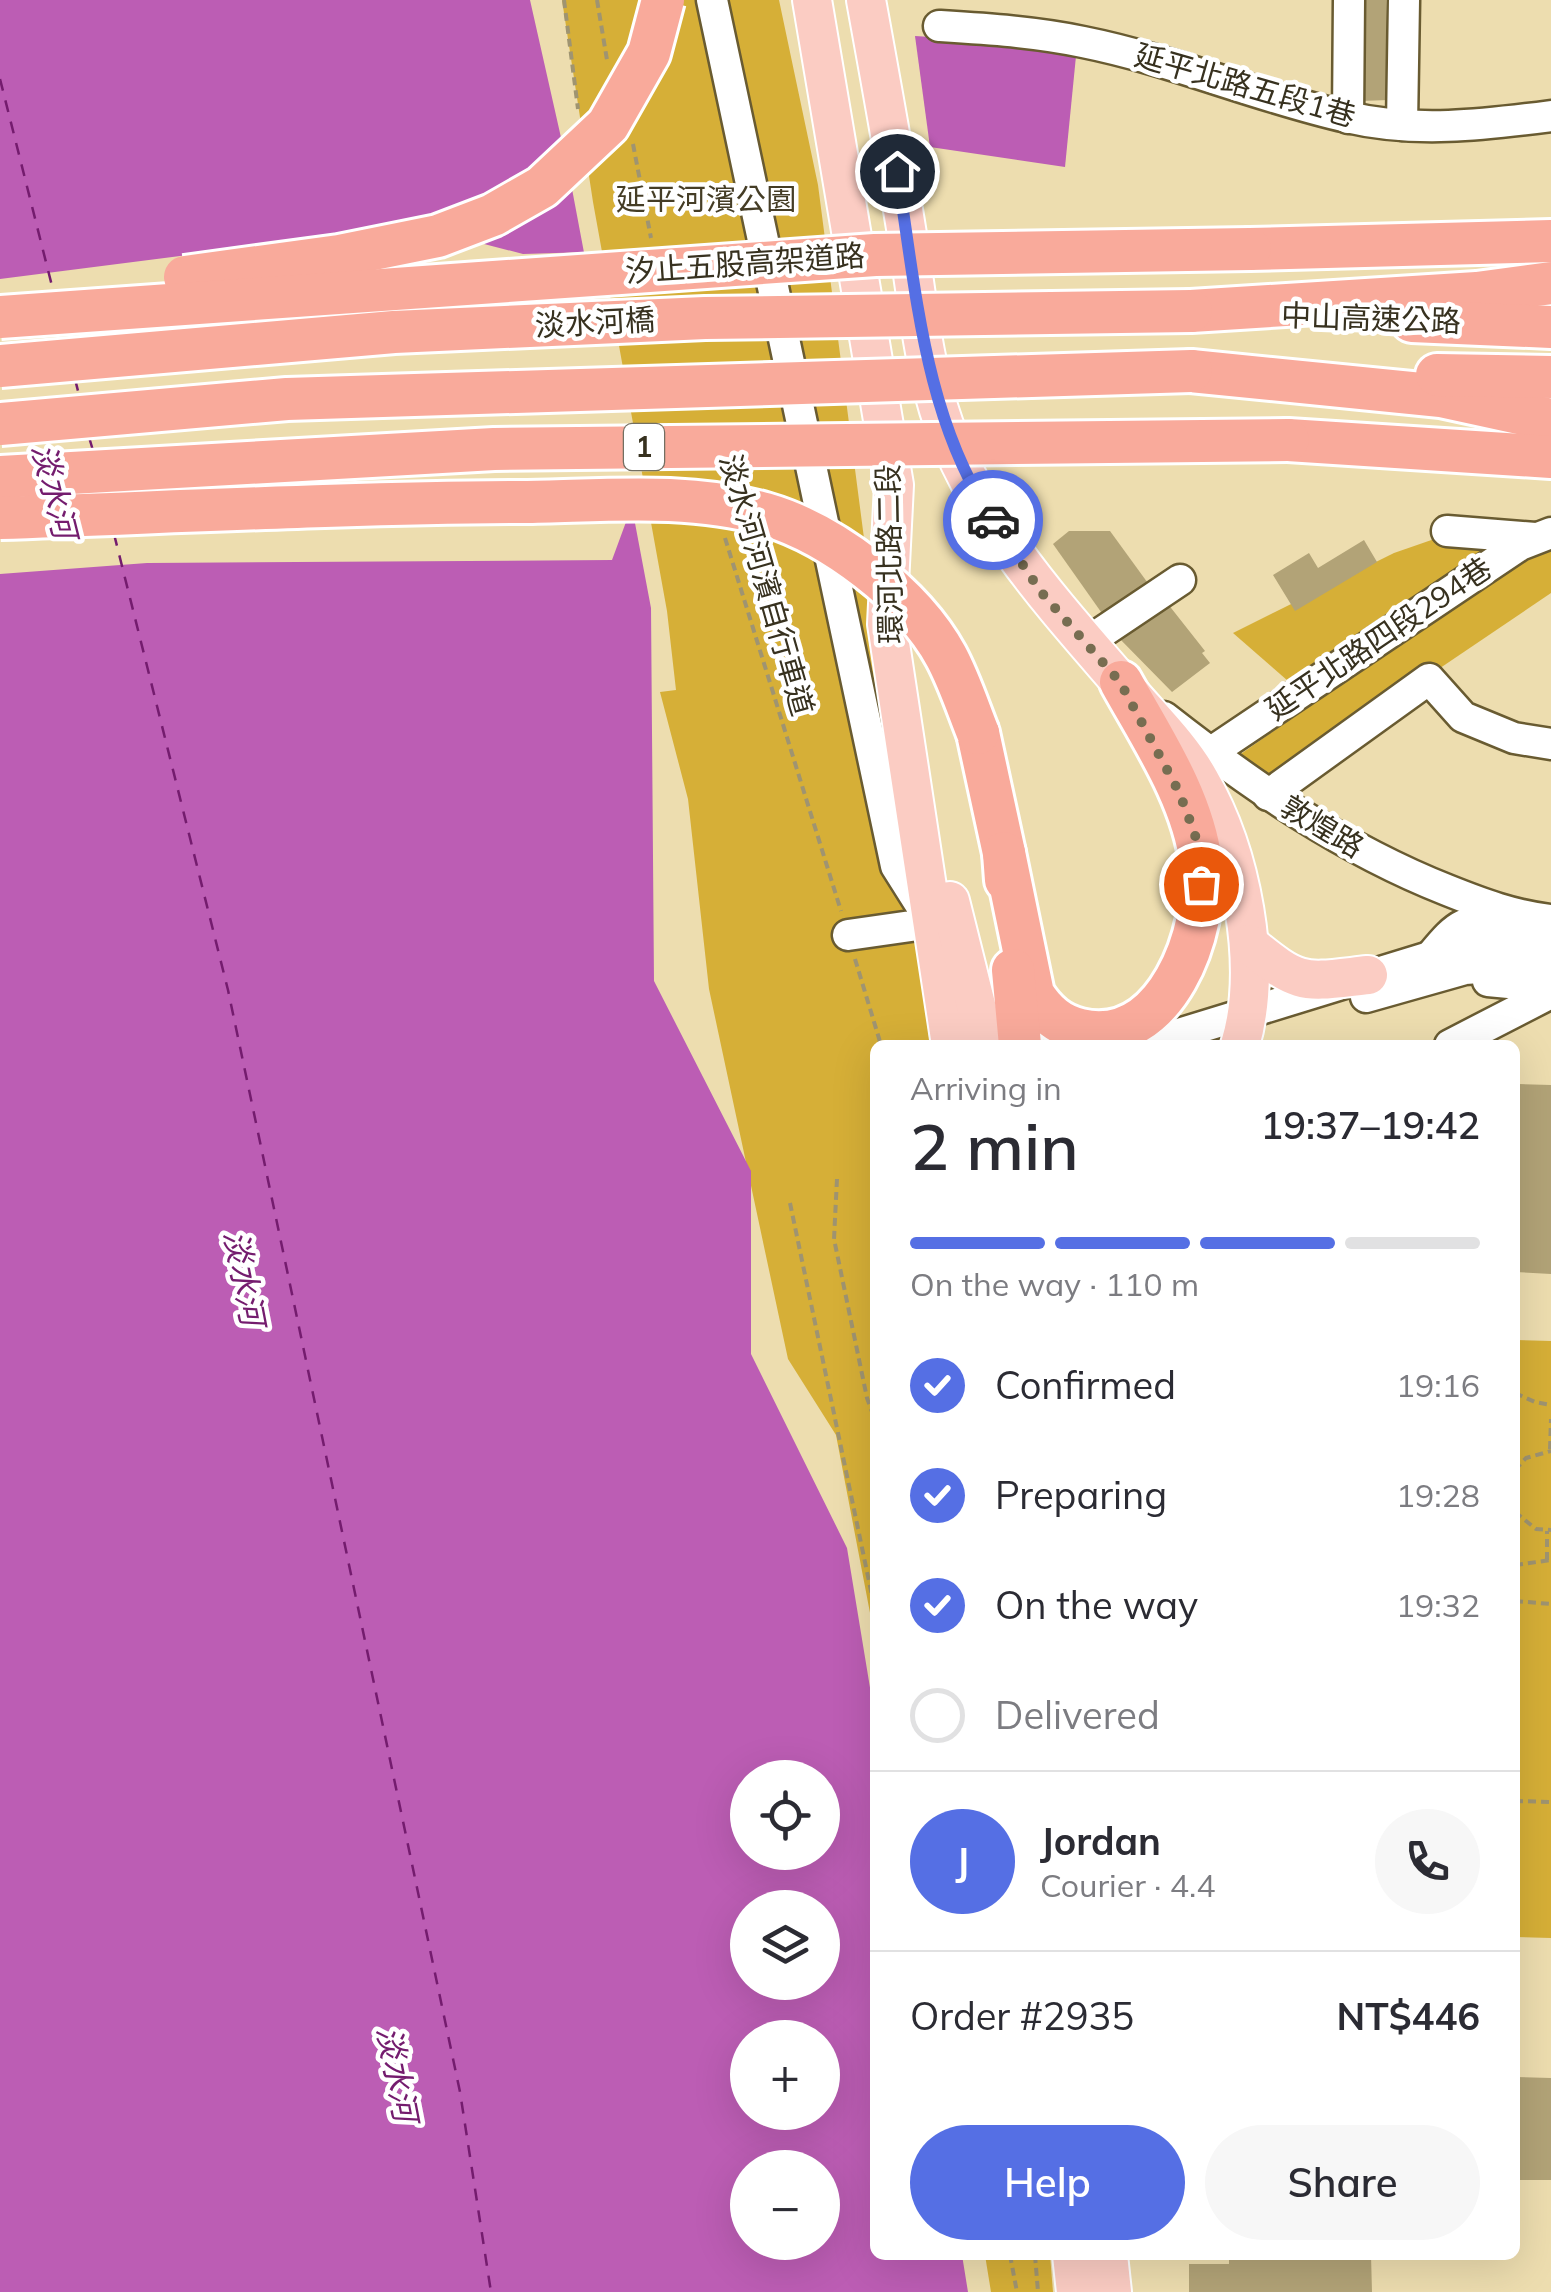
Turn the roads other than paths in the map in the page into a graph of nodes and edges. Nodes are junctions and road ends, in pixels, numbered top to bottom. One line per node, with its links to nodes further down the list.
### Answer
1 (664, 0): 13 (highway, bridge)
2 (712, 0): 36 (street)
3 (812, 0): 29 (main road, 環河北路二段)
4 (866, 0): 28 (main road)
5 (1348, 0): 9 (street)
6 (1404, 0): 10 (street)
7 (939, 26): 9 (street, 延平北路五段1巷)
8 (1551, 116): 10 (street, 延平北路五段1巷)
9 (1348, 118): 10 (street, 延平北路五段1巷)
10 (1402, 125)
11 (1551, 241): 15 (highway, 汐止五股高架道路, bridge)
12 (1551, 282): 14 (highway)
13 (0, 302)
14 (1191, 311): 16 (highway, 中山高速公路); 17 (highway, 淡水河橋, bridge)
15 (0, 317)
16 (1551, 327)
17 (0, 366)
18 (1191, 371): 19 (highway, 中山高速公路 / 1); 20 (highway, 1); 21 (highway, 1, bridge)
19 (1551, 378)
20 (1551, 420)
21 (0, 424)
22 (1551, 457): 23 (highway, 1, bridge)
23 (0, 477)
24 (0, 518): 34 (highway, bridge)
25 (1446, 531): 26 (street)
26 (1543, 535): 32 (street, 延平北路四段294巷)
27 (1180, 580): 28 (street)
28 (1086, 643): 30 (main road)
29 (896, 680): 36 (main road, 環河北路二段); 46 (main road)
30 (1120, 682): 32 (street, 敦煌路); 34 (highway); 39 (main road)
31 (1551, 744): 33 (street)
32 (1210, 753): 33 (street, 敦煌路)
33 (1268, 795): 35 (street, 敦煌路)
34 (1004, 853): 47 (highway)
35 (1551, 921): 41 (street)
36 (932, 924): 37 (street); 45 (main road, 環河北路二段)
37 (848, 936)
38 (1551, 942): 41 (street)
39 (1249, 944): 42 (main road); 44 (main road)
40 (1551, 964): 41 (street)
41 (1433, 966): 42 (street); 43 (street); 44 (street)
42 (1368, 975): 44 (street)
43 (1551, 990): 50 (street)
44 (1244, 1030): 48 (street); 49 (street)
45 (949, 1040)
46 (985, 1040)
47 (1020, 1040)
48 (1177, 1040)
49 (1218, 1040)
50 (1459, 1040)
51 (1073, 2260): 53 (main road)
52 (1109, 2260): 54 (main road)
53 (1076, 2292)
54 (1112, 2292)

